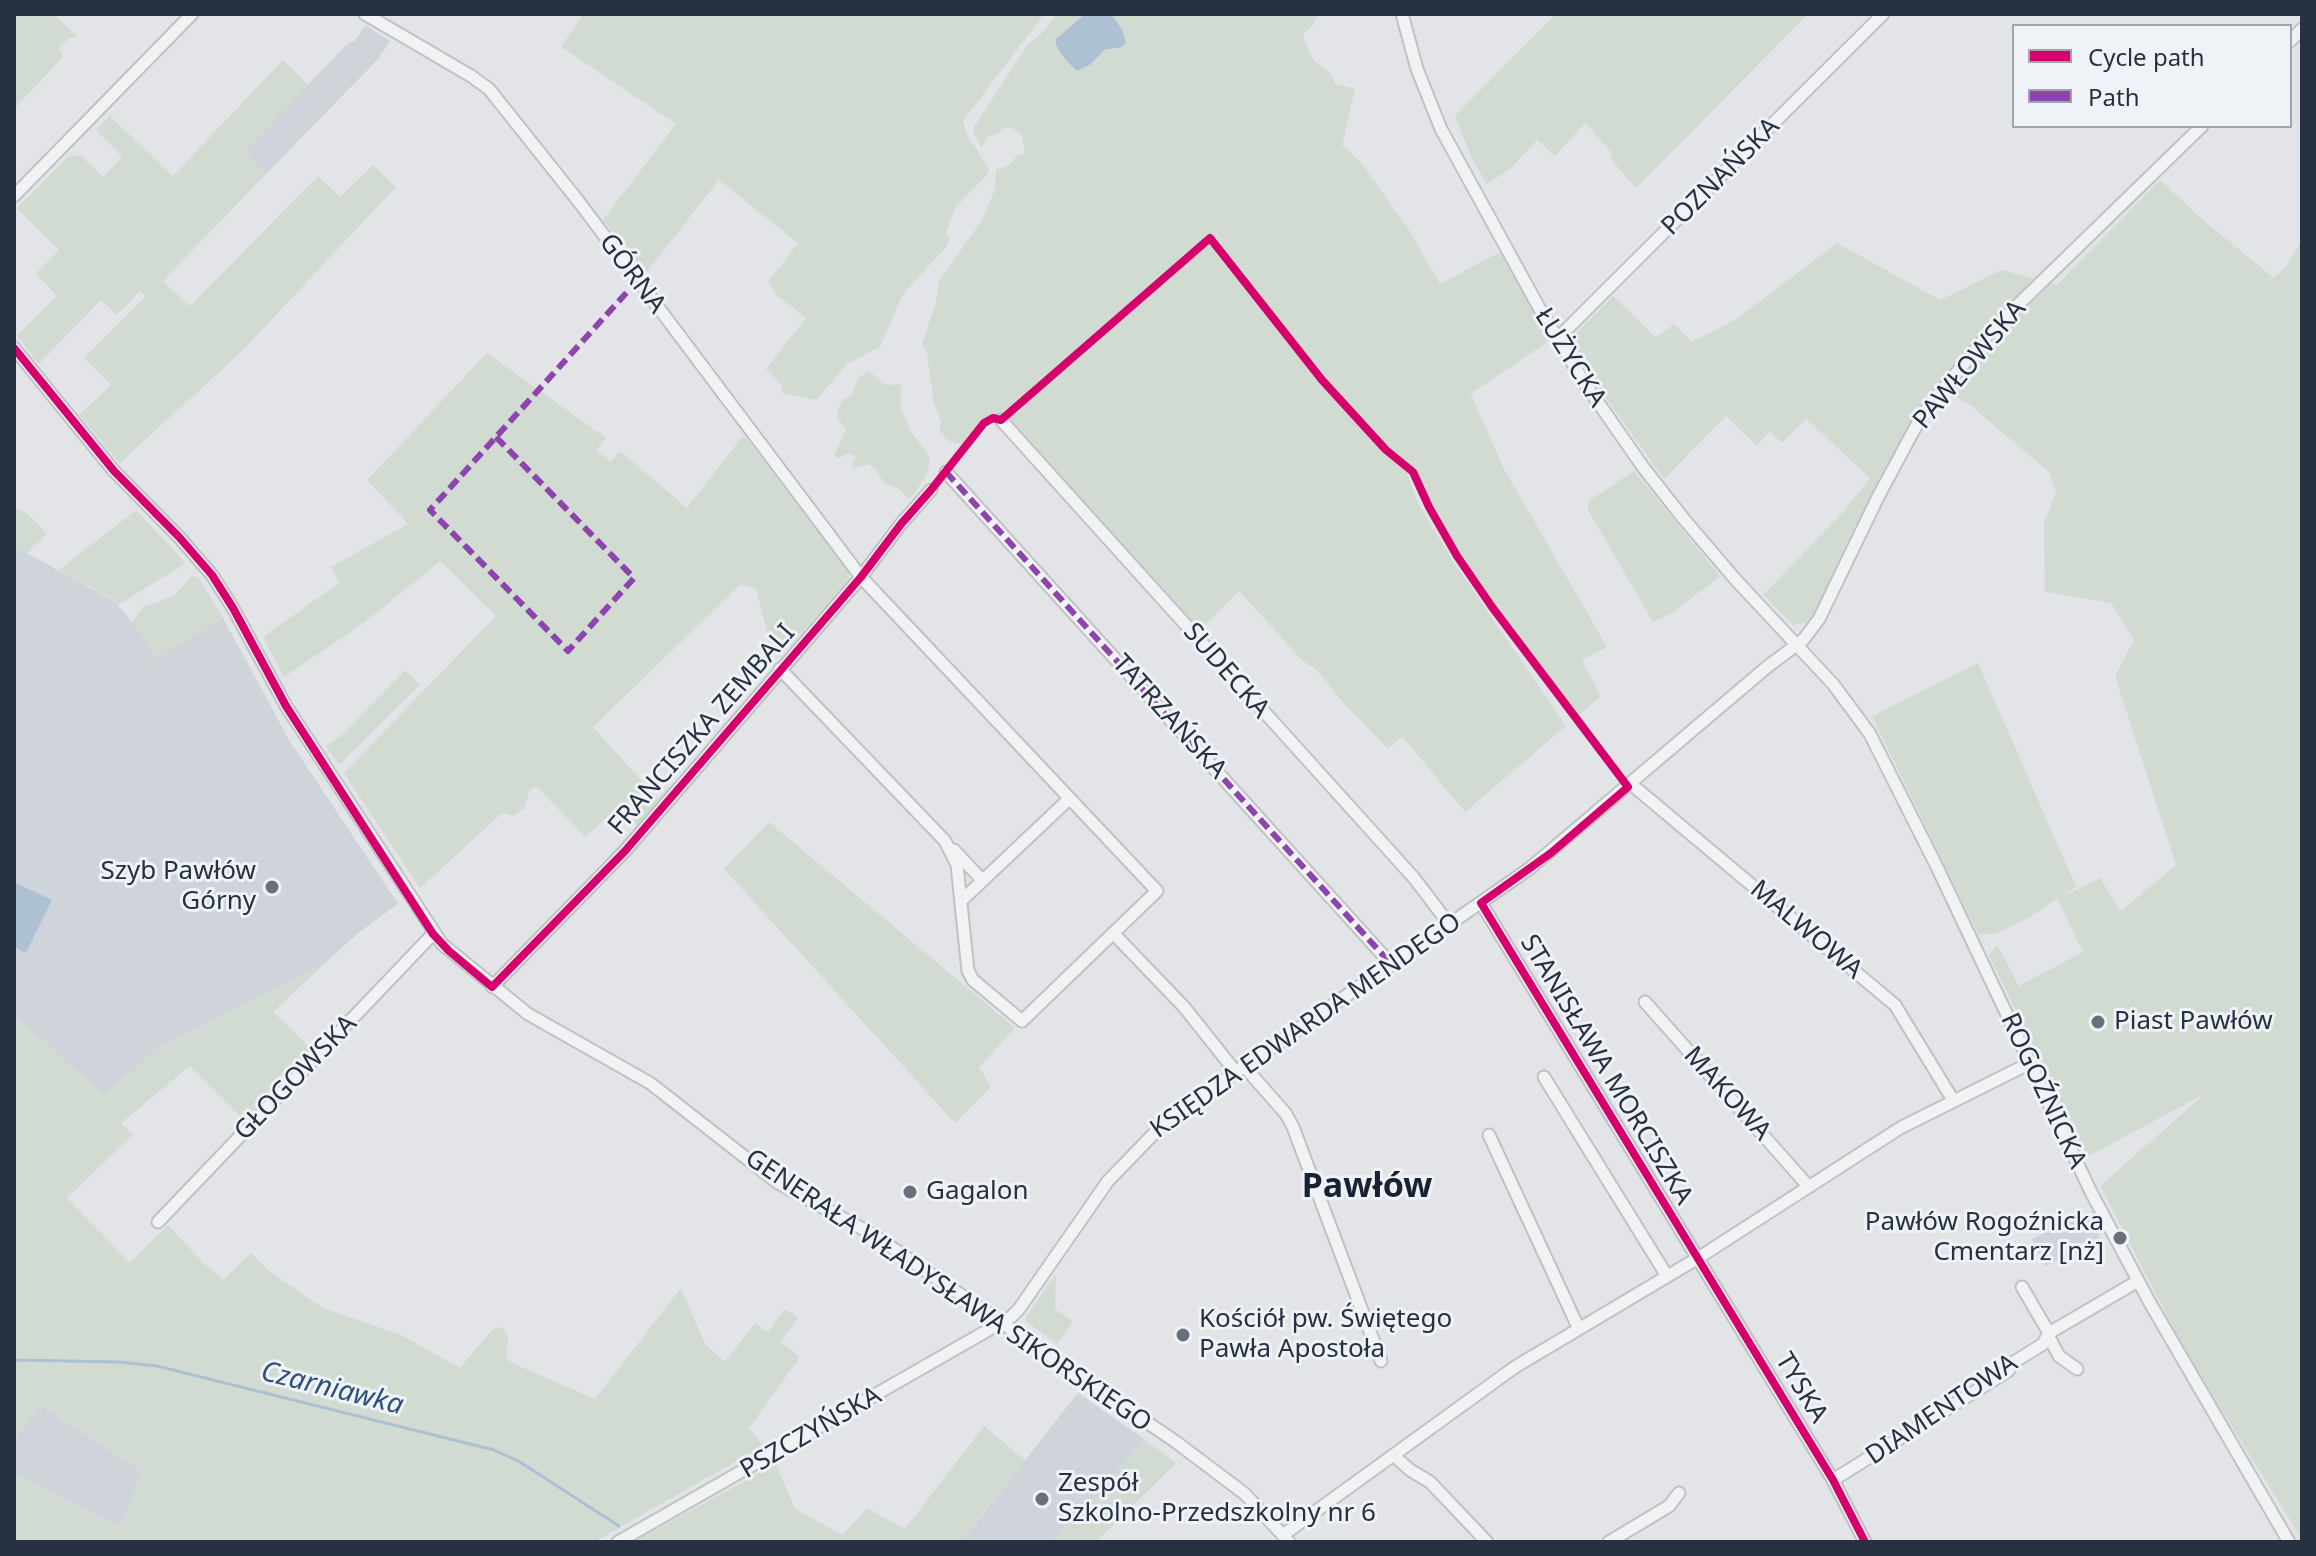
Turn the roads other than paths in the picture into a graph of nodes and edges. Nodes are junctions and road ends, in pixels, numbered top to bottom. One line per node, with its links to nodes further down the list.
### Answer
1 (192, 14): 6 (street)
2 (365, 14): 12 (street, GÓRNA)
3 (1402, 14): 7 (street, ŁUŻYCKA)
4 (1883, 14): 7 (street, POZNAŃSKA)
5 (2200, 128): 13 (street, PAWŁOWSKA)
6 (14, 196)
7 (1557, 339): 13 (street, ŁUŻYCKA)
8 (14, 348): 23 (street, GENERAŁA WŁADYSŁAWA SIKORSKIEGO)
9 (1001, 420): 21 (street, SUDECKA)
10 (946, 472): 24 (street, TATRZAŃSKA)
11 (931, 490): 12 (street, FRANCISZKA ZEMBALI)
12 (861, 577): 14 (street, FRANCISZKA ZEMBALI); 16 (street, GÓRNA)
13 (1796, 644): 15 (street, KSIĘDZA EDWARDA MENDEGO); 27 (street, ROGOŹNICKA)
14 (780, 669): 17 (street, FRANCISZKA ZEMBALI); 25 (street, FRANCISZKA ZEMBALI)
15 (1631, 784): 20 (street, KSIĘDZA EDWARDA MENDEGO); 30 (street, MALWOWA)
16 (1069, 799): 18 (street); 22 (street, GÓRNA)
17 (945, 841): 18 (street, FRANCISZKA ZEMBALI); 19 (street, FRANCISZKA ZEMBALI)
18 (982, 880): 19 (street)
19 (961, 901): 22 (street, FRANCISZKA ZEMBALI)
20 (1481, 903): 21 (street, KSIĘDZA EDWARDA MENDEGO); 34 (street, STANISŁAWA MORCISZKA)
21 (1449, 924): 24 (street, KSIĘDZA EDWARDA MENDEGO)
22 (1113, 933): 28 (street)
23 (433, 934): 25 (street, GENERAŁA WŁADYSŁAWA SIKORSKIEGO); 33 (street, GŁOGOWSKA)
24 (1391, 964): 28 (street, KSIĘDZA EDWARDA MENDEGO)
25 (492, 987): 38 (street, GENERAŁA WŁADYSŁAWA SIKORSKIEGO)
26 (1645, 1002): 32 (street, MAKOWA)
27 (2030, 1063): 30 (street); 36 (street, ROGOŹNICKA)
28 (1239, 1068): 38 (street, KSIĘDZA EDWARDA MENDEGO); 41 (street)
29 (1544, 1077): 35 (street)
30 (1953, 1100): 32 (street)
31 (1489, 1135): 39 (street)
32 (1809, 1187): 34 (street)
33 (158, 1222)
34 (1698, 1258): 35 (street); 44 (street, TYSKA)
35 (1667, 1276): 39 (street)
36 (2138, 1281): 40 (street, DIAMENTOWA); 51 (street, ROGOŹNICKA)
37 (2022, 1287): 40 (street)
38 (1003, 1323): 46 (street, GENERAŁA WŁADYSŁAWA SIKORSKIEGO); 47 (street, PSZCZYŃSKA)
39 (1579, 1329): 43 (street)
40 (2049, 1335): 42 (street); 44 (street, DIAMENTOWA)
41 (1381, 1361)
42 (2077, 1369)
43 (1393, 1455): 46 (street); 48 (street)
44 (1833, 1480): 50 (street, TYSKA)
45 (1679, 1493): 49 (street)
46 (1286, 1538)
47 (618, 1542)
48 (1487, 1542)
49 (1609, 1542)
50 (1865, 1542)
51 (2289, 1542)

